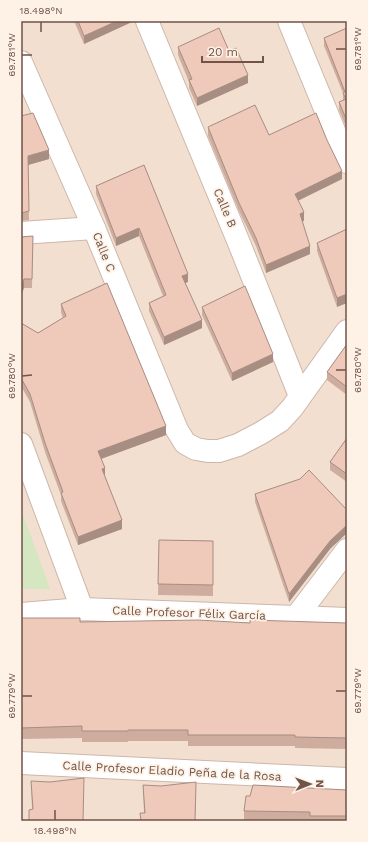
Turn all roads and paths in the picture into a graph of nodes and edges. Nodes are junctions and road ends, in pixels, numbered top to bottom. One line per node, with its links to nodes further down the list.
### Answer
1 (147, 21): 8 (street, Calle B)
2 (288, 21): 4 (street)
3 (21, 62): 5 (street, Calle C)
4 (347, 162)
5 (94, 228): 6 (street); 8 (street, Calle C)
6 (21, 233)
7 (347, 331): 8 (street)
8 (300, 396)
9 (21, 444): 11 (street)
10 (347, 550): 13 (street)
11 (82, 609): 12 (street, Calle Profesor Félix García); 13 (street, Calle Profesor Félix García)
12 (21, 614)
13 (296, 617): 14 (street, Calle Profesor Félix García)
14 (347, 620)
15 (21, 763): 16 (street, Calle Profesor Eladio Peña de la Rosa)
16 (347, 779)

